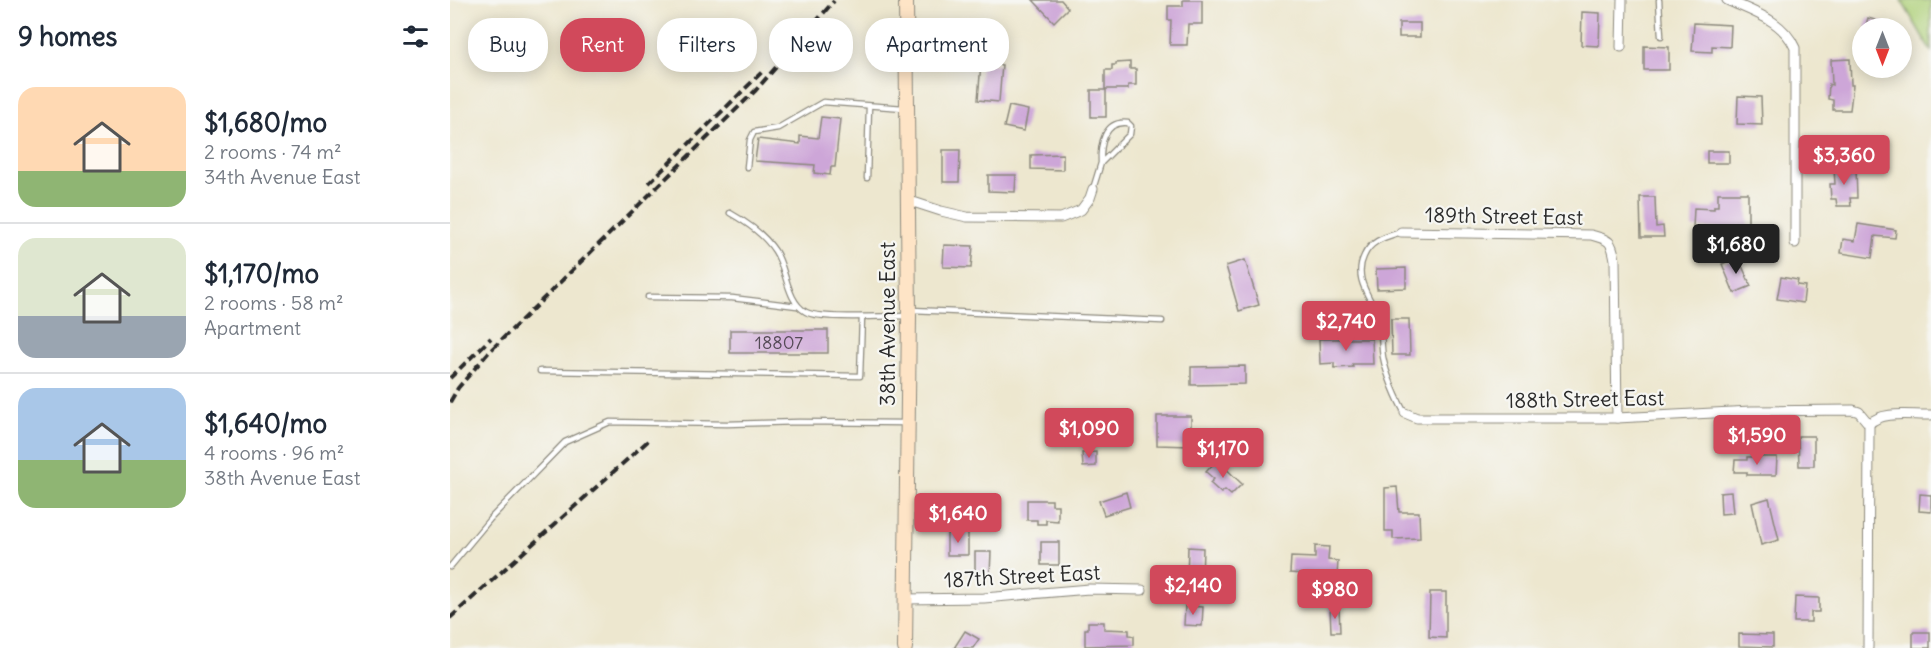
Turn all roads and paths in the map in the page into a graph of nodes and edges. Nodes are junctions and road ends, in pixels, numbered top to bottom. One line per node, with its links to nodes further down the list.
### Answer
1 (906, 0): 8 (street, 38th Avenue East)
2 (1622, 0): 6 (street)
3 (1659, 0): 5 (lane)
4 (1727, 0): 16 (street)
5 (1661, 36)
6 (1621, 47)
7 (869, 106): 8 (lane); 10 (lane); 11 (lane)
8 (907, 108): 13 (street, 38th Avenue East)
9 (1101, 164): 9 (lane); 12 (lane)
10 (747, 167)
11 (867, 178)
12 (1093, 189): 13 (street)
13 (907, 200): 19 (street, 38th Avenue East)
14 (730, 213): 18 (lane)
15 (1401, 232): 23 (lane); 25 (street, 189th Street East)
16 (1795, 243)
17 (648, 297): 18 (lane)
18 (797, 306): 20 (lane)
19 (909, 313): 20 (lane); 21 (lane); 26 (street, 38th Avenue East)
20 (862, 317): 22 (lane)
21 (1162, 321)
22 (540, 371)
23 (1406, 413): 25 (street, 188th Street East)
24 (1931, 415): 27 (street)
25 (1617, 418): 27 (street, 188th Street East)
26 (907, 423): 28 (lane); 30 (street, 38th Avenue East)
27 (1869, 424): 32 (street)
28 (450, 567)
29 (1142, 590): 30 (street, 187th Street East)
30 (904, 599): 31 (street, 38th Avenue East)
31 (905, 648)
32 (1868, 648)

